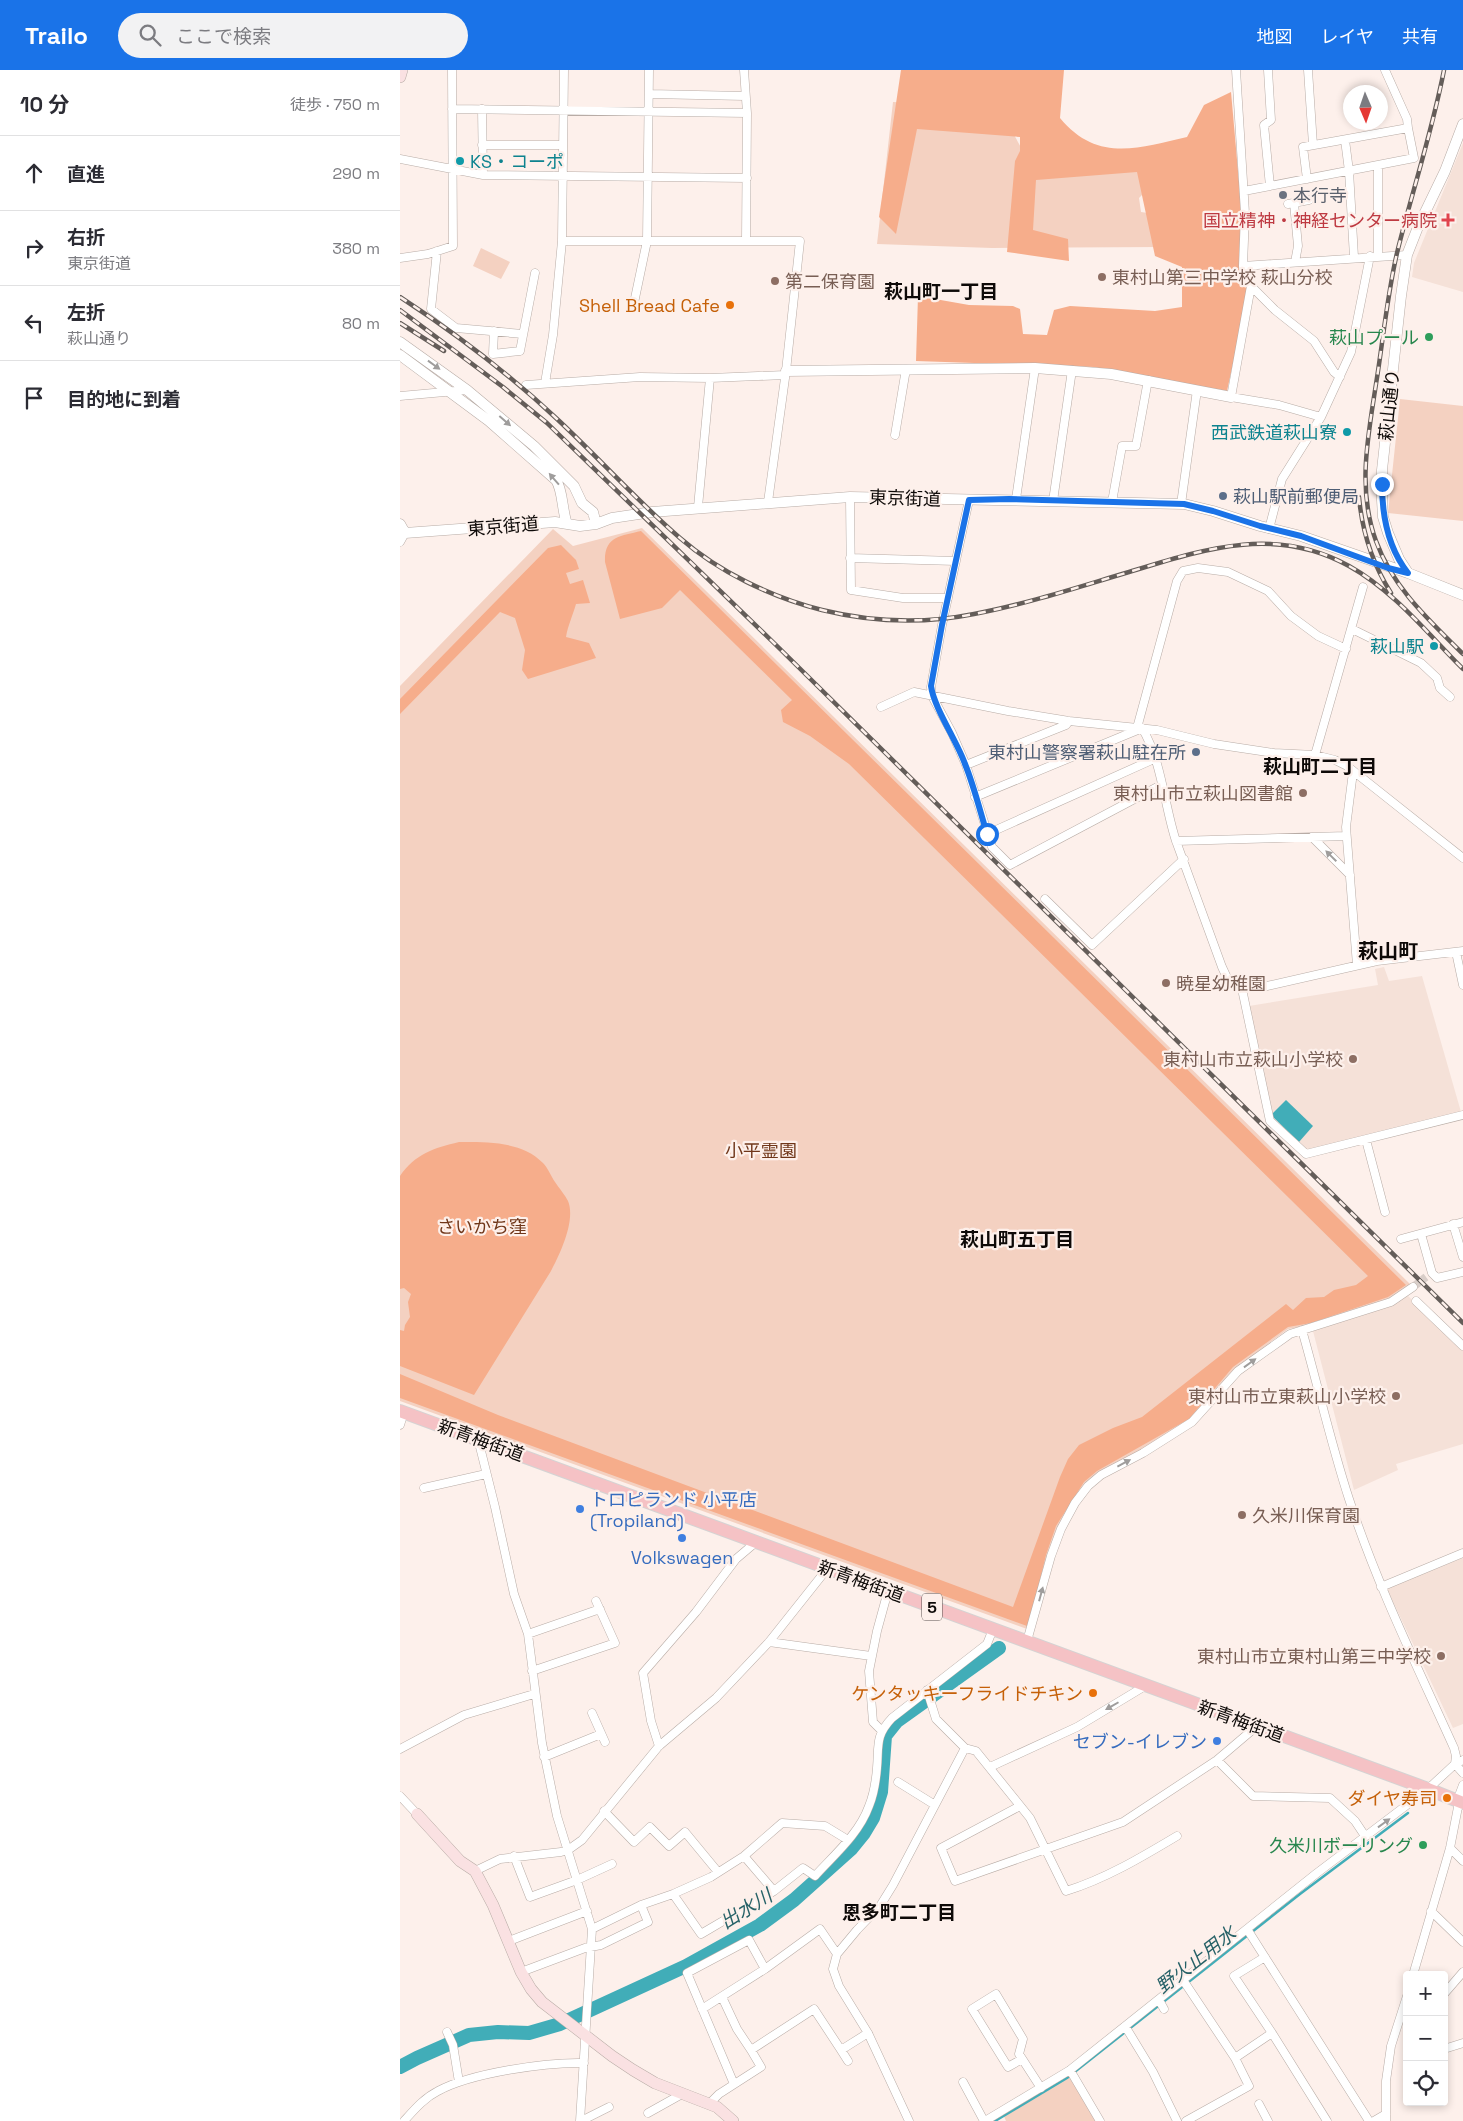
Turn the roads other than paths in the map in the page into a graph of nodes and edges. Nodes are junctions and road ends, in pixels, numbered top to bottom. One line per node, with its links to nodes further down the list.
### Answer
1 (402, 70): 10 (main road)
2 (452, 70): 13 (street)
3 (564, 70): 15 (street)
4 (649, 70): 11 (street)
5 (744, 70): 12 (street)
6 (1236, 70): 34 (street)
7 (1268, 70): 33 (street)
8 (1308, 70): 23 (street)
9 (1385, 70): 19 (street)
10 (400, 76)
11 (649, 94): 12 (street); 16 (street)
12 (745, 96): 17 (street)
13 (452, 109): 14 (street); 26 (street)
14 (482, 109): 15 (street); 21 (street)
15 (563, 110): 16 (street); 22 (street)
16 (649, 111): 17 (street); 30 (street)
17 (747, 113): 31 (street)
18 (1463, 124): 40 (street, 萩山通り)
19 (1408, 128): 20 (street); 25 (street)
20 (1345, 140): 23 (street); 27 (street)
21 (482, 144): 22 (street); 28 (street)
22 (563, 145): 29 (street)
23 (1313, 145): 32 (street)
24 (400, 159): 26 (street)
25 (1378, 166): 27 (street); 41 (street)
26 (452, 170): 28 (street); 39 (street)
27 (1349, 171): 32 (street); 42 (street)
28 (483, 175): 29 (street)
29 (563, 176): 30 (street); 36 (street)
30 (648, 178): 31 (street); 37 (street)
31 (747, 178): 38 (street)
32 (1307, 179): 33 (street)
33 (1270, 186): 34 (street)
34 (1244, 191): 45 (street)
35 (1309, 200): 44 (street)
36 (562, 241): 37 (street); 60 (street)
37 (648, 241): 38 (street); 48 (street)
38 (746, 241): 56 (street)
39 (437, 252): 43 (street); 49 (street)
40 (1408, 255): 41 (street); 84 (street, 萩山通り)
41 (1374, 256): 42 (street); 57 (street)
42 (1354, 257): 44 (street)
43 (400, 258)
44 (1295, 262): 45 (street)
45 (1242, 266): 47 (street)
46 (535, 273): 50 (street)
47 (1251, 286): 57 (street); 66 (street)
48 (634, 303)
49 (494, 331): 50 (street); 50 (street)
50 (523, 334)
51 (400, 342): 62 (street, one-way to 62)
52 (400, 355): 64 (street)
53 (1035, 368): 54 (street); 55 (street); 70 (street)
54 (906, 369): 56 (street); 68 (street)
55 (1072, 370): 59 (street); 72 (street)
56 (786, 373): 58 (street); 73 (street)
57 (1340, 377): 67 (street)
58 (710, 378): 60 (street); 76 (street)
59 (1148, 380): 63 (street); 74 (street)
60 (545, 383): 61 (street)
61 (526, 385)
62 (467, 390): 64 (street); 78 (street, one-way to 78)
63 (1197, 390): 66 (street); 75 (street)
64 (450, 391): 65 (street); 77 (street, one-way to 64)
65 (400, 396)
66 (1231, 397): 67 (street)
67 (1321, 417): 80 (street)
68 (895, 435)
69 (850, 497): 71 (street, 東京街道); 73 (street, 東京街道); 82 (street)
70 (1016, 499): 71 (street, 東京街道); 72 (street, 東京街道)
71 (969, 500): 83 (street)
72 (1053, 501): 74 (street, 東京街道)
73 (768, 502): 76 (street, 東京街道)
74 (1112, 502): 75 (street, 東京街道)
75 (1181, 504): 80 (street, 東京街道)
76 (698, 507): 78 (street, 東京街道)
77 (567, 524): 78 (street, 東京街道); 79 (street, 東京街道)
78 (596, 524)
79 (403, 528): 81 (street)
80 (1269, 528): 84 (street, 東京街道)
81 (400, 542)
82 (850, 558): 83 (street); 87 (street)
83 (956, 561): 87 (street)
84 (1408, 573): 86 (street, 東京街道)
85 (1363, 587): 88 (street)
86 (1463, 596)
87 (948, 598): 90 (street)
88 (1352, 629): 89 (street); 91 (street)
89 (1346, 648): 94 (street); 95 (street)
90 (932, 696): 92 (street); 93 (street); 97 (street)
91 (1450, 697)
92 (881, 707)
93 (1070, 721): 94 (street); 97 (street)
94 (1139, 728): 95 (street); 96 (street); 100 (street)
95 (1315, 755): 98 (street)
96 (1154, 759): 99 (street); 101 (street)
97 (966, 765): 100 (street)
98 (1353, 772): 102 (street); 105 (street)
99 (1161, 785): 101 (street); 104 (street)
100 (975, 797): 101 (street)
101 (987, 834)
102 (1346, 836): 103 (street); 107 (street)
103 (1312, 837): 104 (street); 107 (street, one-way to 103)
104 (1176, 841): 106 (street)
105 (1463, 858)
106 (1184, 859): 108 (street); 112 (street)
107 (1350, 875): 110 (street)
108 (1045, 899)
109 (1460, 951): 110 (street); 111 (street)
110 (1357, 965): 112 (street)
111 (1463, 985)
112 (1242, 989): 114 (street)
113 (1463, 1116): 114 (street)
114 (1366, 1140): 115 (street)
115 (1385, 1212)
116 (1463, 1222): 117 (street)
117 (1453, 1224): 118 (street); 120 (street)
118 (1421, 1234): 119 (street); 121 (street)
119 (1401, 1239)
120 (1463, 1257)
121 (1463, 1272)
122 (1413, 1287): 124 (street)
123 (1416, 1301): 125 (street)
124 (1302, 1330): 133 (street); 139 (street, one-way to 124)
125 (1463, 1346)
126 (401, 1416): 127 (main road, 新青梅街道 / 5)
127 (478, 1439): 128 (street); 130 (main road, 新青梅街道 / 5)
128 (486, 1474): 129 (street); 138 (street)
129 (424, 1488)
130 (756, 1542): 132 (main road, 新青梅街道 / 5); 152 (street)
131 (1463, 1552): 133 (street)
132 (827, 1569): 134 (main road, 新青梅街道 / 5); 140 (street)
133 (1381, 1586): 159 (street)
134 (888, 1591): 137 (main road, 新青梅街道 / 5); 141 (street)
135 (596, 1601): 136 (street)
136 (600, 1609): 138 (street); 142 (street)
137 (993, 1629): 139 (main road, 新青梅街道 / 5); 144 (street)
138 (528, 1634): 142 (street)
139 (1028, 1641): 143 (main road, 新青梅街道 / 5)
140 (769, 1642): 141 (street); 152 (street)
141 (871, 1656): 148 (street)
142 (532, 1672): 145 (street)
143 (1145, 1686): 147 (main road, 新青梅街道 / 5); 160 (street, one-way to 160)
144 (928, 1692): 148 (street); 153 (street)
145 (534, 1694): 154 (street); 156 (street)
146 (592, 1713): 149 (street)
147 (1257, 1726): 157 (street); 164 (main road, 新青梅街道 / 5)
148 (881, 1730): 173 (street)
149 (601, 1734): 150 (street); 151 (street)
150 (605, 1742)
151 (572, 1746): 155 (street); 156 (street)
152 (658, 1746): 169 (street)
153 (965, 1748): 160 (street); 167 (street)
154 (400, 1749)
155 (575, 1754)
156 (544, 1757): 176 (street)
157 (1217, 1760): 172 (street); 175 (street)
158 (1463, 1760): 159 (street)
159 (1455, 1764): 161 (street); 164 (street)
160 (990, 1767): 168 (street)
161 (1463, 1773)
162 (898, 1782): 167 (street)
163 (1463, 1785): 166 (street)
164 (1428, 1789): 166 (main road, 新青梅街道 / 5); 172 (street, one-way to 164)
165 (400, 1796): 170 (street)
166 (1460, 1802): 174 (street)
167 (935, 1805): 194 (street)
168 (1020, 1806): 175 (street); 175 (street)
169 (604, 1811): 176 (street); 182 (street)
170 (417, 1814): 181 (main road)
171 (1177, 1836): 175 (street)
172 (1365, 1836): 190 (street)
173 (848, 1840): 178 (street); 184 (street)
174 (1450, 1848): 179 (street); 188 (street)
175 (1044, 1849)
176 (568, 1850): 177 (street); 183 (street)
177 (514, 1856): 181 (street); 183 (street)
178 (744, 1856): 182 (street); 184 (street)
179 (1463, 1861)
180 (612, 1864): 183 (street)
181 (475, 1871): 191 (main road)
182 (718, 1872): 185 (street)
183 (577, 1880): 187 (street)
184 (774, 1891): 185 (street)
185 (673, 1894): 186 (street)
186 (641, 1905): 189 (street); 193 (street)
187 (587, 1911): 189 (street); 191 (street)
188 (1431, 1912): 192 (street); 197 (street)
189 (592, 1930): 193 (street)
190 (1249, 1932): 195 (street); 200 (street)
191 (508, 1941): 198 (main road)
192 (1463, 1942)
193 (592, 1947): 198 (street); 211 (street)
194 (837, 1954): 196 (street); 209 (street)
195 (1265, 1957): 210 (street); 241 (street)
196 (765, 1969): 202 (street); 205 (street)
197 (1414, 1971)
198 (521, 1972): 211 (main road)
199 (1463, 1972): 201 (street)
200 (1183, 1981): 203 (street); 216 (street)
201 (1448, 1989)
202 (722, 1997): 205 (street); 214 (street)
203 (1159, 2000): 206 (street); 207 (street)
204 (1403, 2008): 230 (street)
205 (702, 2009): 223 (street)
206 (1164, 2009)
207 (1127, 2029): 220 (street); 237 (street)
208 (447, 2032): 221 (street)
209 (868, 2033): 215 (street); 234 (street)
210 (1272, 2033): 216 (street); 240 (street)
211 (586, 2034): 219 (street); 225 (main road)
212 (1463, 2043): 213 (street)
213 (1448, 2048)
214 (750, 2050): 215 (street); 223 (street)
215 (841, 2050): 218 (street)
216 (1235, 2058): 238 (street)
217 (1022, 2059): 217 (street); 224 (street)
218 (848, 2061)
219 (584, 2063): 221 (street); 232 (street)
220 (1072, 2073): 224 (street); 236 (street)
221 (459, 2082): 231 (street)
222 (963, 2082): 235 (street)
223 (734, 2084): 226 (street)
224 (1041, 2088): 235 (street)
225 (682, 2094): 226 (main road); 229 (street)
226 (708, 2104): 233 (main road)
227 (1259, 2104): 239 (street)
228 (609, 2107): 232 (street)
229 (648, 2113)
230 (1386, 2118): 242 (street)
231 (404, 2121)
232 (580, 2121)
233 (733, 2121)
234 (908, 2121)
235 (984, 2121)
236 (1100, 2121)
237 (1177, 2121)
238 (1186, 2121)
239 (1268, 2121)
240 (1327, 2121)
241 (1370, 2121)
242 (1374, 2121)

